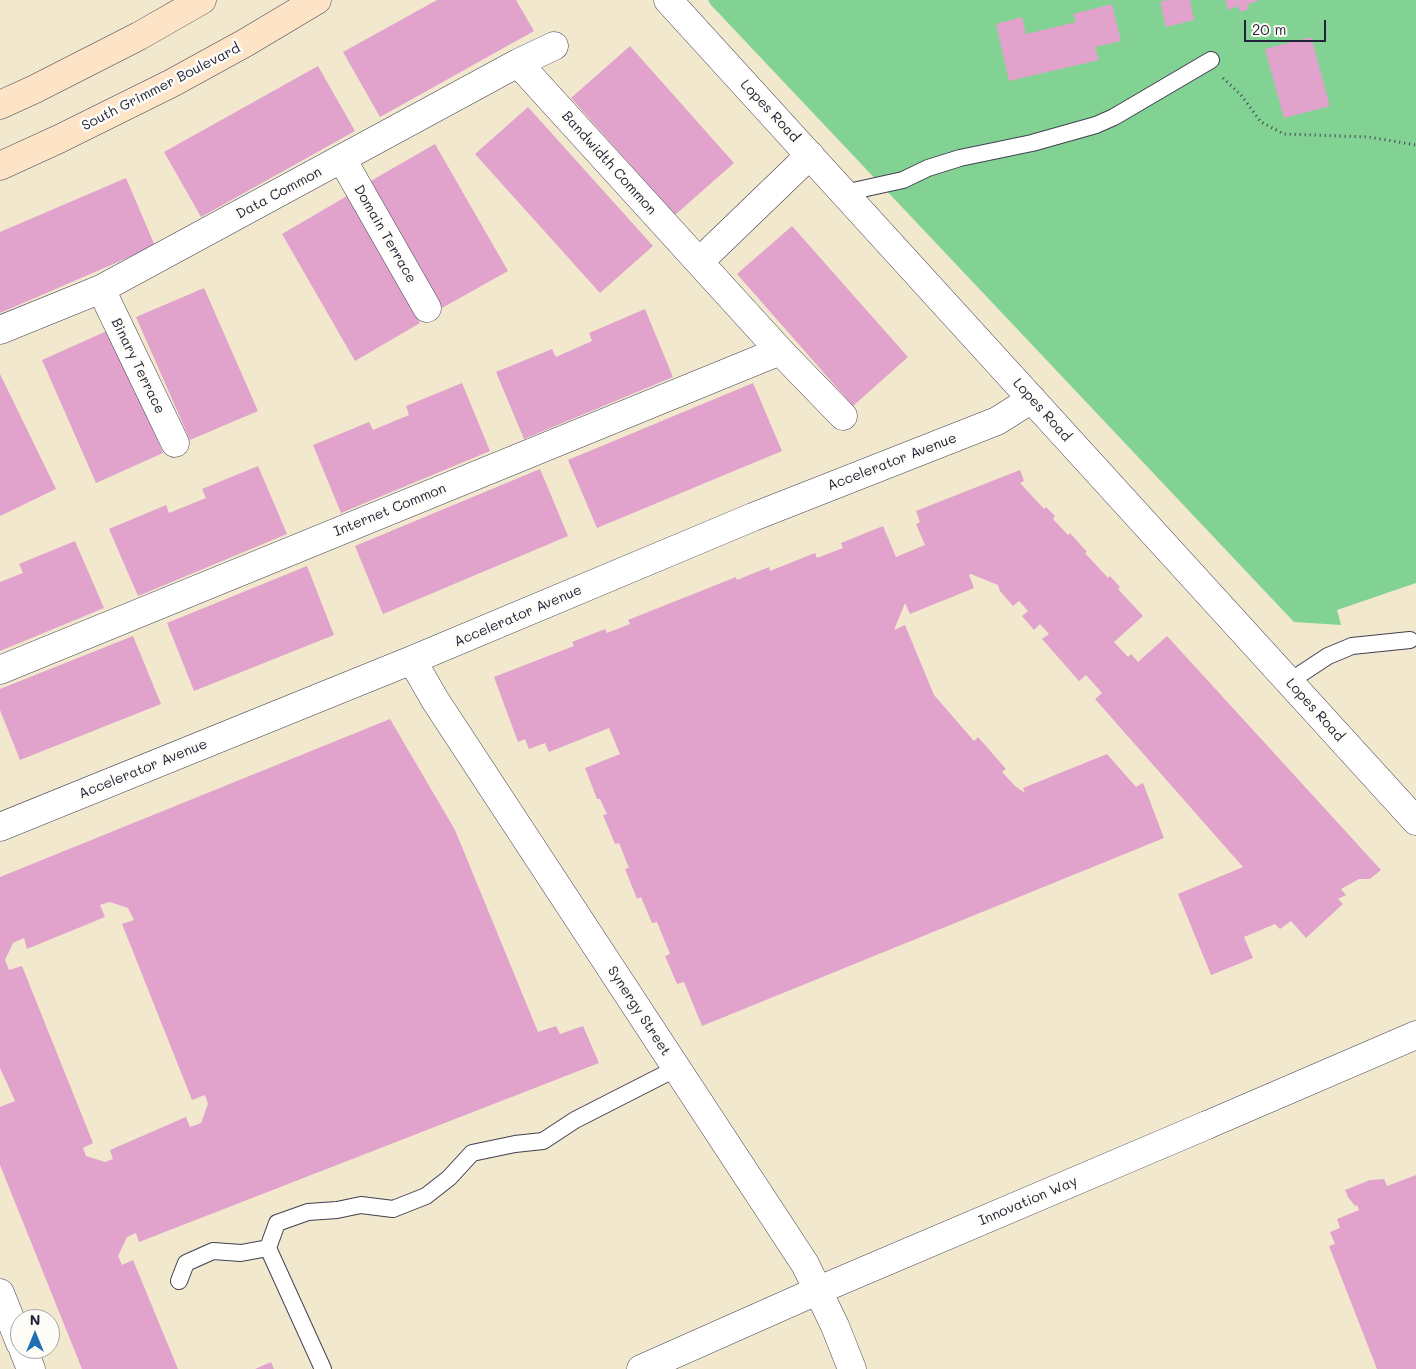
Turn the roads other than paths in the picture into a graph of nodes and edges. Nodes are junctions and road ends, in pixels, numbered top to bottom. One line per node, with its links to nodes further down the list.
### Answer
1 (202, 0): 7 (main road)
2 (317, 0): 10 (main road, South Grimmer Boulevard)
3 (668, 0): 8 (street, Lopes Road)
4 (554, 46): 6 (street, Data Common)
5 (1211, 60): 11 (lane)
6 (518, 63): 9 (street, Data Common); 12 (street, Bandwidth Common)
7 (0, 104)
8 (810, 155): 11 (street, Lopes Road); 12 (street)
9 (342, 159): 13 (street, Data Common); 14 (street, Domain Terrace)
10 (0, 166)
11 (844, 193): 17 (street, Lopes Road)
12 (699, 262): 16 (street, Bandwidth Common)
13 (101, 289): 15 (street, Data Common); 19 (street, Binary Terrace)
14 (427, 308)
15 (0, 330)
16 (780, 351): 18 (street, Bandwidth Common); 22 (street, Internet Common)
17 (1032, 399): 21 (street, Accelerator Avenue); 23 (street, Lopes Road)
18 (843, 416)
19 (175, 443)
20 (1410, 640): 23 (lane)
21 (412, 660): 25 (street, Accelerator Avenue); 27 (street, Synergy Street)
22 (0, 670)
23 (1290, 682): 24 (street, Lopes Road)
24 (1416, 821)
25 (0, 827)
26 (1416, 1035): 30 (street, Innovation Way)
27 (677, 1068): 28 (lane); 30 (street, Synergy Street)
28 (268, 1248): 29 (lane); 33 (lane)
29 (179, 1281)
30 (818, 1290): 34 (street, Innovation Way); 35 (street, Synergy Street)
31 (1, 1298): 32 (street)
32 (10, 1319)
33 (323, 1369)
34 (641, 1369)
35 (852, 1369)

